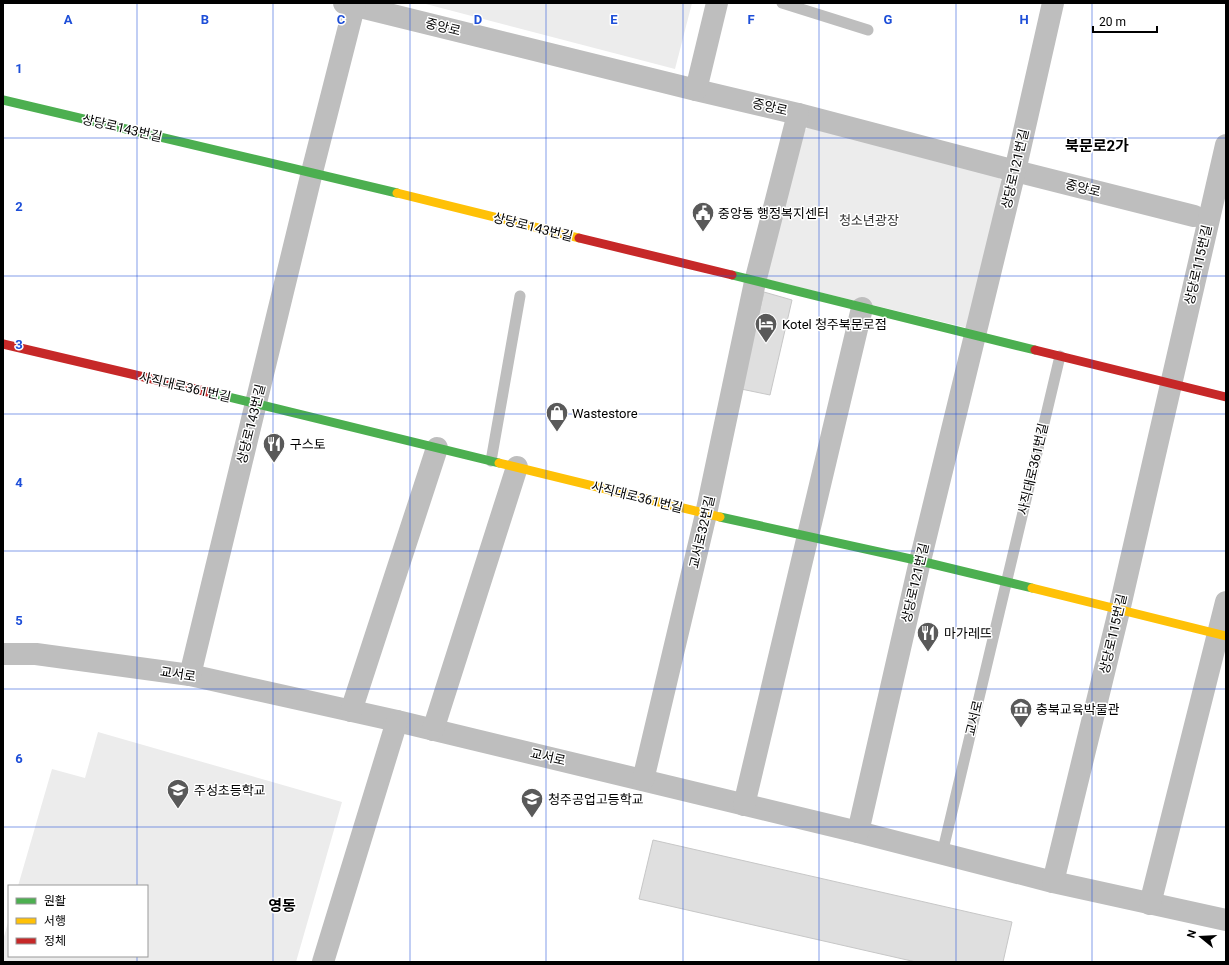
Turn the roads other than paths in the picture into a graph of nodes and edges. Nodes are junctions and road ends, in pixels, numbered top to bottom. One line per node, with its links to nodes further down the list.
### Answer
1 (717, 3): 6 (street)
2 (782, 3): 5 (lane)
3 (1053, 3): 10 (street, 상당로121번길)
4 (351, 4): 6 (street, 중앙로); 11 (street, 상당로143번길)
5 (868, 30)
6 (696, 90): 8 (street, 중앙로)
7 (3, 100): 11 (street, 상당로143번길)
8 (798, 114): 10 (street, 중앙로); 13 (street, 교서로32번길)
9 (1226, 145): 19 (street, 상당로115번길)
10 (1015, 171): 12 (street, 중앙로); 16 (street, 상당로121번길)
11 (312, 172): 13 (street, 상당로143번길); 21 (street, 상당로143번길)
12 (1194, 216)
13 (755, 282): 15 (street); 25 (street, 교서로32번길)
14 (520, 296): 23 (lane)
15 (862, 308): 16 (street); 26 (street)
16 (974, 334): 18 (street); 27 (street, 상당로121번길)
17 (3, 344): 21 (street, 사직대로361번길)
18 (1060, 356): 19 (street); 28 (lane, 사직대로361번길)
19 (1171, 384): 20 (street); 30 (street, 상당로115번길)
20 (1226, 397)
21 (256, 403): 22 (street, 사직대로361번길); 33 (street, 상당로143번길)
22 (437, 448): 23 (street, 사직대로361번길); 34 (street)
23 (491, 461): 24 (street, 사직대로361번길)
24 (517, 467): 25 (street, 사직대로361번길); 36 (street)
25 (706, 514): 26 (street, 사직대로361번길); 37 (street, 교서로32번길)
26 (808, 536): 27 (street, 사직대로361번길); 38 (street)
27 (920, 561): 28 (street, 사직대로361번길); 39 (street, 상당로121번길)
28 (1006, 582): 30 (street, 사직대로361번길); 40 (lane, 교서로)
29 (1226, 602): 31 (street)
30 (1119, 611): 31 (street, 사직대로361번길); 41 (street, 상당로115번길)
31 (1222, 635): 42 (street)
32 (3, 654): 33 (street, 교서로)
33 (190, 675): 34 (street, 교서로)
34 (351, 711): 35 (street, 교서로)
35 (397, 721): 36 (street, 교서로); 44 (street)
36 (433, 730): 37 (street, 교서로)
37 (643, 780): 38 (street, 교서로)
38 (744, 805): 39 (street, 교서로)
39 (858, 832): 40 (street, 교서로)
40 (942, 854): 41 (street, 교서로)
41 (1053, 882): 42 (street, 교서로)
42 (1150, 904): 43 (street, 교서로)
43 (1226, 920)
44 (323, 962)

